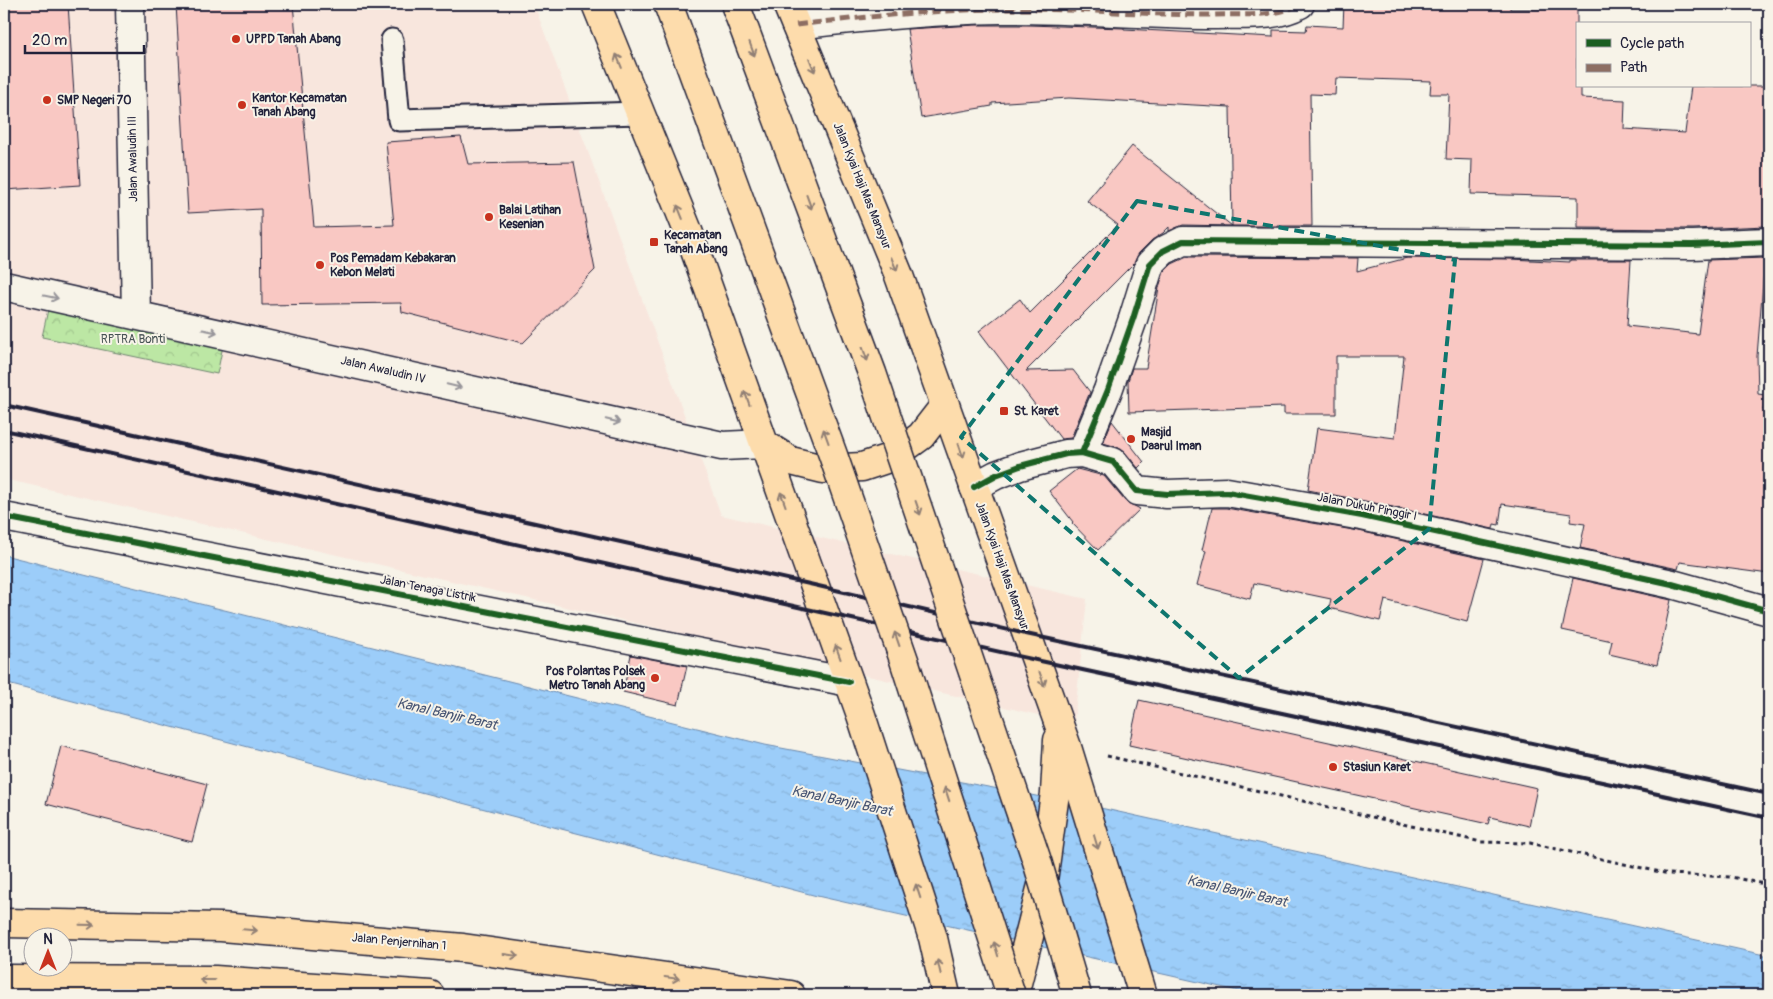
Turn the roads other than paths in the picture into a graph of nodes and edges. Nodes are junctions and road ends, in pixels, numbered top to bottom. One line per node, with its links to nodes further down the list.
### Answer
1 (130, 4): 11 (street, Jalan Awaludin III)
2 (596, 4): 8 (main road, one-way to 2)
3 (668, 4): 22 (main road, one-way to 3, bridge)
4 (735, 4): 26 (main road, one-way to 26, bridge)
5 (1300, 4): 6 (street)
6 (792, 14): 12 (main road, Jalan Kyai Haji Mas Mansyur, one-way to 12)
7 (392, 40): 8 (lane)
8 (640, 113): 13 (main road, one-way to 8)
9 (1769, 242): 14 (street)
10 (4, 286): 11 (street, Jalan Awaludin IV, one-way to 11)
11 (136, 314): 13 (street, Jalan Awaludin IV, one-way to 13)
12 (945, 405): 13 (main road); 15 (main road, Jalan Kyai Haji Mas Mansyur, one-way to 15)
13 (764, 444): 18 (main road, one-way to 13)
14 (1082, 453): 15 (street, Jalan Dukuh Pinggir I); 17 (street, Jalan Dukuh Pinggir I)
15 (974, 487): 19 (main road, Jalan Kyai Haji Mas Mansyur, one-way to 19)
16 (4, 517): 18 (street, Jalan Tenaga Listrik)
17 (1769, 611)
18 (849, 682): 25 (main road, one-way to 18)
19 (1068, 794): 22 (main road, bridge); 27 (main road, one-way to 27)
20 (4, 923): 24 (main road, Jalan Penjernihan 1, one-way to 24)
21 (4, 979): 23 (main road, one-way to 21)
22 (1014, 991)
23 (430, 995)
24 (791, 995)
25 (946, 995)
26 (1077, 995)
27 (1143, 995)

